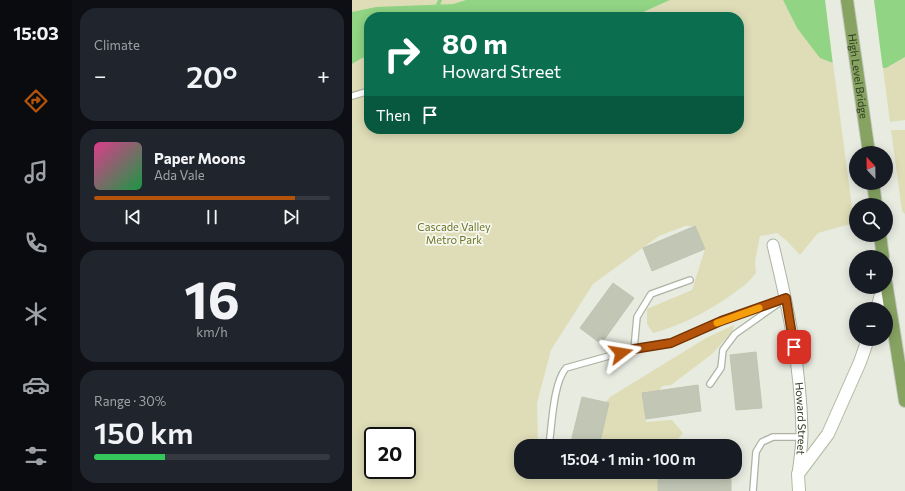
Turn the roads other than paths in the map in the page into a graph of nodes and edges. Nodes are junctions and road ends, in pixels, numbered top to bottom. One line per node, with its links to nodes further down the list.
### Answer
1 (847, 0): 4 (main road, High Level Bridge)
2 (364, 92): 3 (lane)
3 (352, 96)
4 (868, 146)
5 (773, 245): 8 (street, Howard Street)
6 (690, 280): 10 (lane)
7 (888, 294): 12 (main road)
8 (786, 298): 10 (lane); 11 (lane); 13 (street, Howard Street)
9 (866, 346): 15 (main road)
10 (634, 349): 14 (lane)
11 (710, 384)
12 (905, 400)
13 (802, 437): 15 (street, Howard Street); 16 (lane)
14 (550, 439)
15 (798, 474): 17 (main road, Howard Street)
16 (753, 491)
17 (798, 491)

